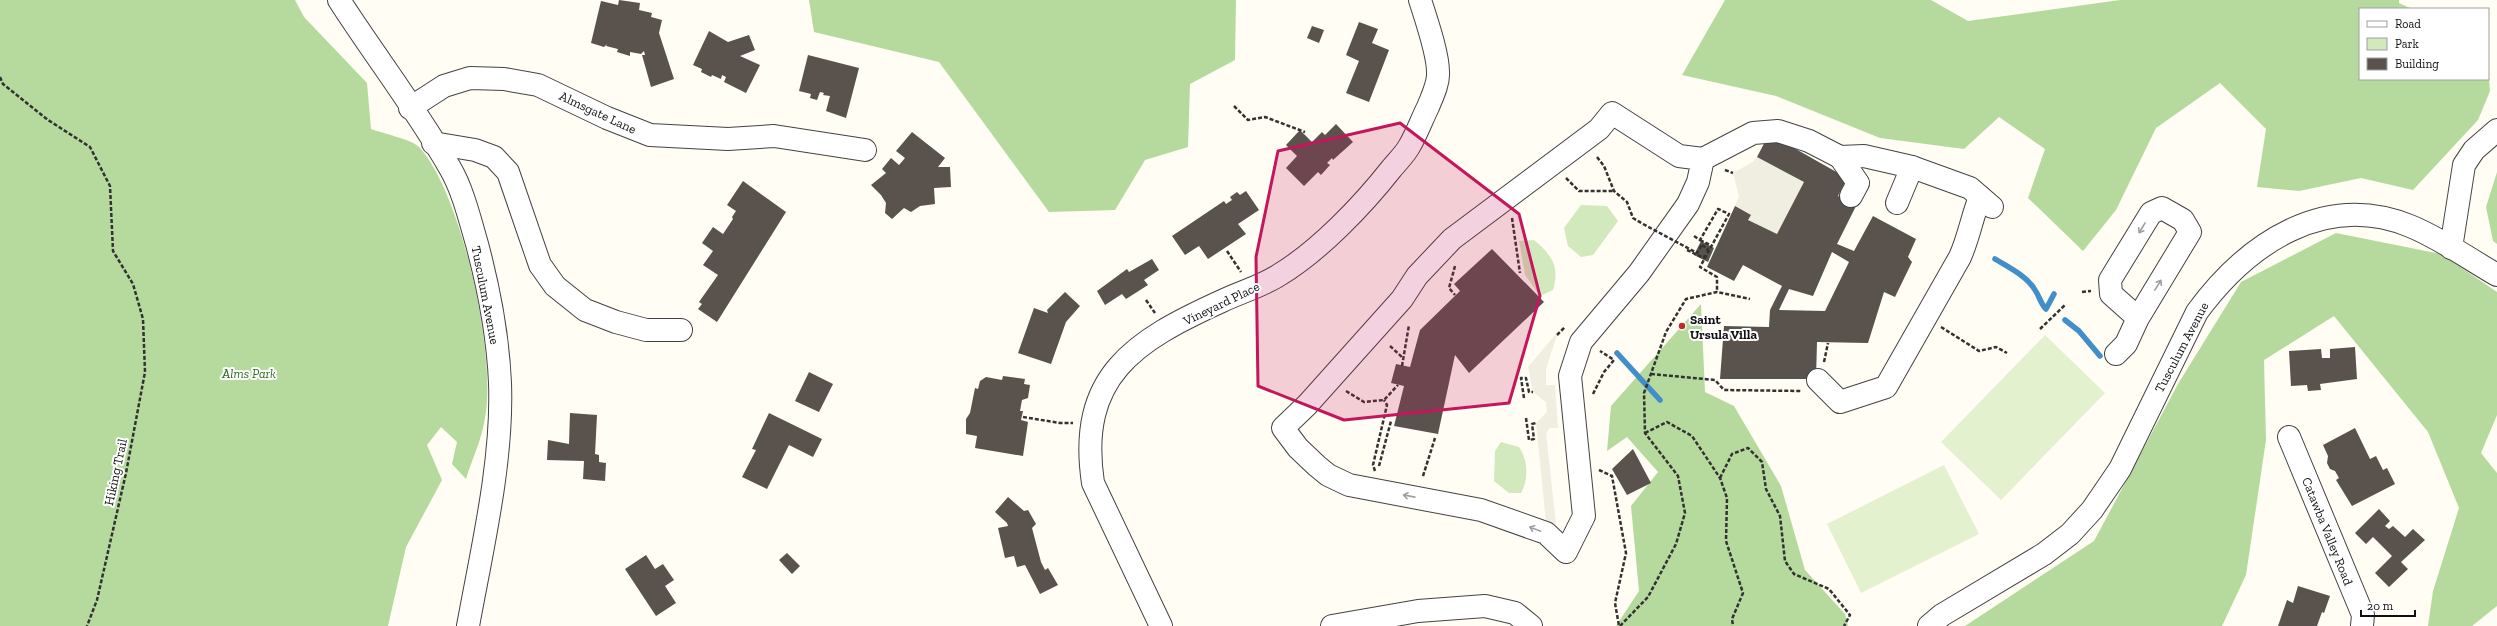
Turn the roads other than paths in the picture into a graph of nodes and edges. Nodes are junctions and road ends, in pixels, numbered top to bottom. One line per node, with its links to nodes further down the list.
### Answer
1 (339, 0): 3 (street, Tusculum Avenue)
2 (1420, 0): 20 (street, Vineyard Place)
3 (410, 108): 5 (street, Tusculum Avenue); 6 (street, Almsgate Lane)
4 (2497, 130): 12 (street)
5 (433, 143): 15 (street); 19 (street, Tusculum Avenue)
6 (865, 150)
7 (1840, 157): 8 (street); 9 (street); 10 (street)
8 (1702, 159): 8 (street, one-way to 8)
9 (1912, 167): 11 (street); 17 (street)
10 (1851, 196)
11 (1897, 204)
12 (2451, 248): 13 (street, Tusculum Avenue); 23 (street, Tusculum Avenue)
13 (2497, 275)
14 (2138, 318): 14 (street, one-way to 14); 16 (street)
15 (680, 330)
16 (2116, 354)
17 (1823, 379)
18 (2289, 437): 24 (street, Catawba Valley Road)
19 (468, 626)
20 (1161, 626)
21 (1332, 626): 22 (street)
22 (1531, 626)
23 (1929, 626)
24 (2362, 626)

